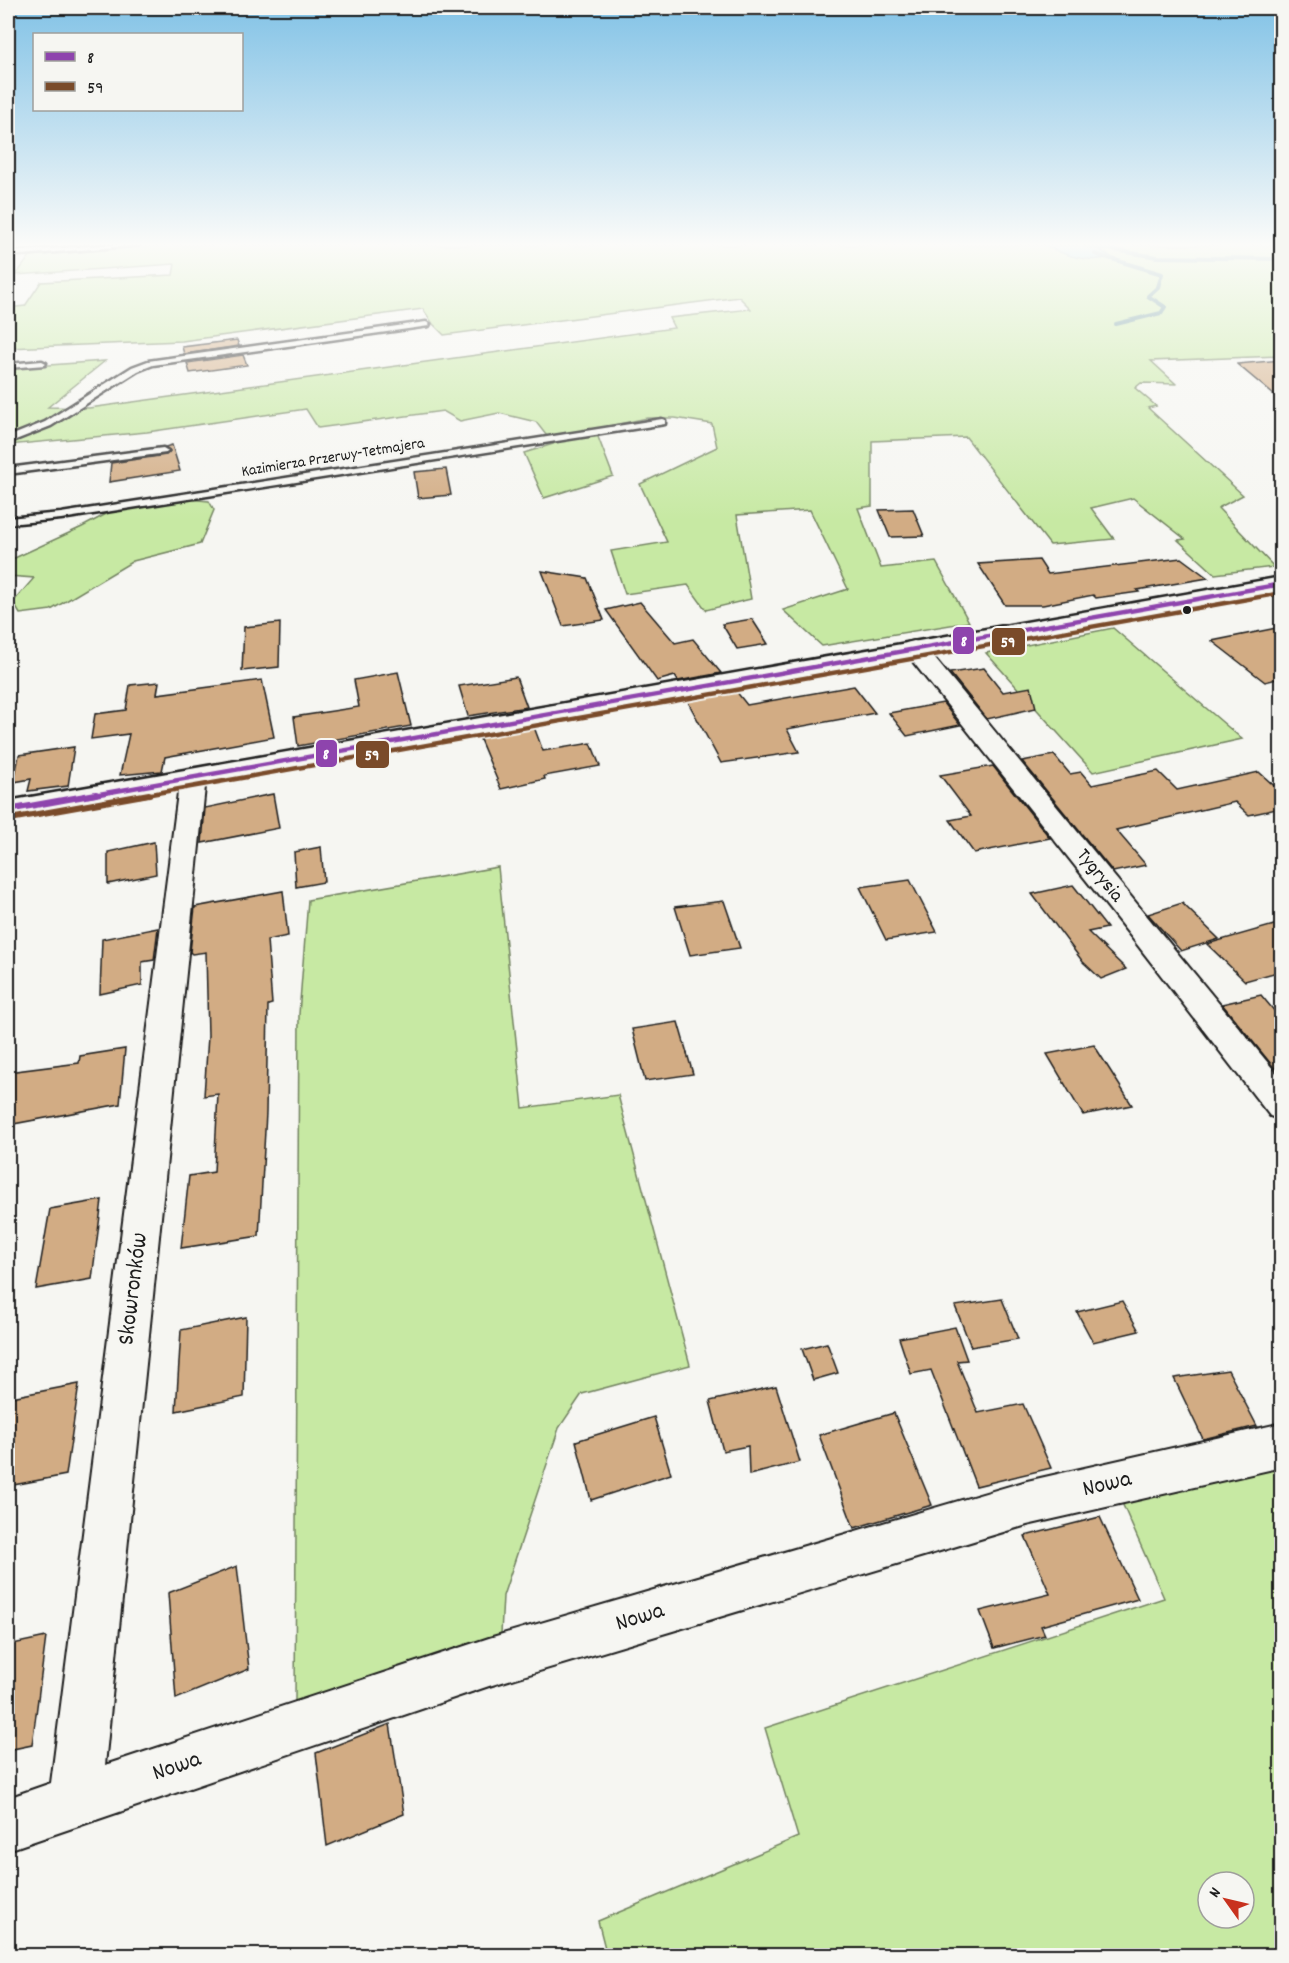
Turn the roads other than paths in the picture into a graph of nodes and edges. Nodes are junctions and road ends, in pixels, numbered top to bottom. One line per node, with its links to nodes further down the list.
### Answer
1 (337, 337): 5 (lane)
2 (42, 363): 3 (lane)
3 (8, 366)
4 (662, 422): 8 (lane, Kazimierza Przerwy-Tetmajera)
5 (8, 440)
6 (163, 451): 7 (lane)
7 (8, 471)
8 (8, 521)
9 (1281, 584): 10 (street)
10 (914, 648): 11 (street); 13 (street, Tygrysia)
11 (194, 777): 12 (street); 15 (street, Skowronków)
12 (8, 810)
13 (1281, 1106)
14 (1281, 1445): 15 (street, Nowa)
15 (75, 1801): 16 (street, Nowa)
16 (8, 1824)

